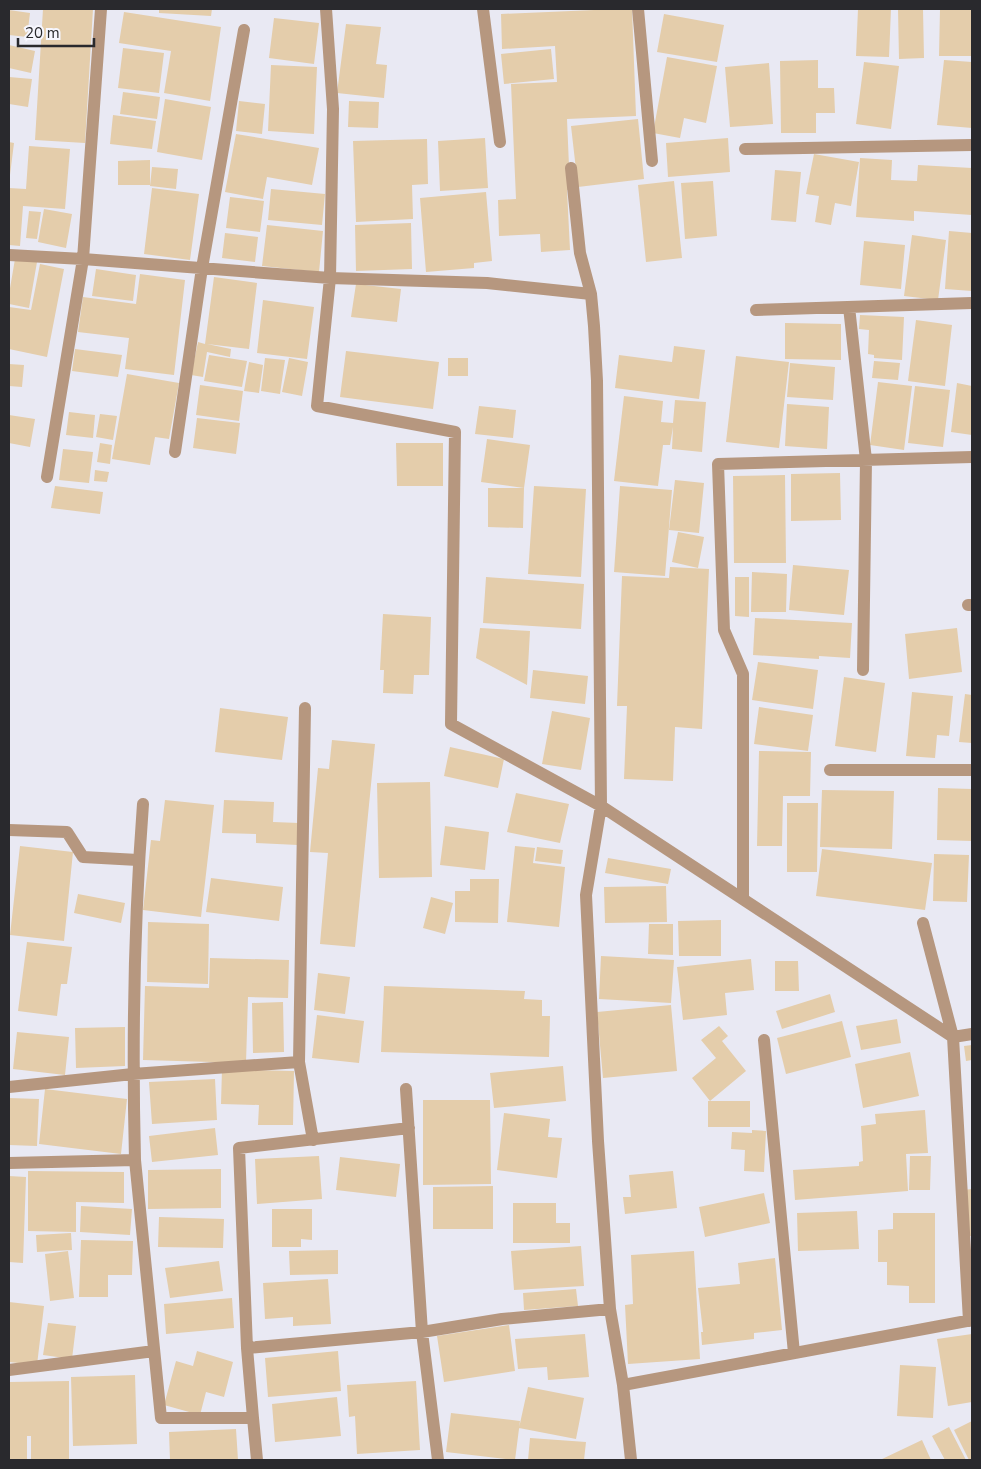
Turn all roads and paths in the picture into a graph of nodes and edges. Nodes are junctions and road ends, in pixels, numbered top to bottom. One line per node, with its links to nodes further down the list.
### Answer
1 (101, 9): 12 (street)
2 (326, 9): 14 (street)
3 (483, 9): 6 (street)
4 (638, 9): 9 (street)
5 (244, 30): 13 (street)
6 (500, 142)
7 (972, 145): 8 (street)
8 (745, 149)
9 (652, 161)
10 (571, 168): 15 (street)
11 (9, 256): 12 (street)
12 (83, 259): 13 (street); 22 (street)
13 (202, 268): 14 (street); 19 (street)
14 (330, 278): 15 (street); 28 (street)
15 (591, 294): 28 (street)
16 (972, 303): 17 (street)
17 (848, 307): 18 (street); 21 (street)
18 (756, 310)
19 (176, 452)
20 (972, 457): 21 (street)
21 (866, 460): 23 (street); 31 (street)
22 (47, 477)
23 (863, 670)
24 (305, 708): 36 (street)
25 (830, 770): 26 (street)
26 (972, 770)
27 (143, 804): 30 (street)
28 (602, 806): 31 (street); 44 (street)
29 (9, 830): 30 (street)
30 (138, 860): 37 (street)
31 (743, 898): 34 (street)
32 (923, 923): 34 (street)
33 (972, 1034): 34 (street)
34 (953, 1037): 45 (street)
35 (764, 1040): 49 (street)
36 (299, 1062): 37 (street); 41 (street)
37 (133, 1074): 38 (street); 42 (street)
38 (9, 1087)
39 (406, 1089): 40 (street)
40 (409, 1128): 41 (street); 46 (street)
41 (313, 1140): 47 (street)
42 (135, 1160): 43 (street); 48 (street)
43 (9, 1163)
44 (610, 1310): 46 (street); 51 (street)
45 (970, 1321): 49 (street)
46 (422, 1332): 47 (street); 54 (street)
47 (247, 1348): 52 (street)
48 (154, 1351): 50 (street); 52 (street)
49 (794, 1353): 51 (street)
50 (9, 1370)
51 (623, 1385): 55 (street)
52 (253, 1418): 53 (street)
53 (257, 1460)
54 (438, 1460)
55 (631, 1460)

